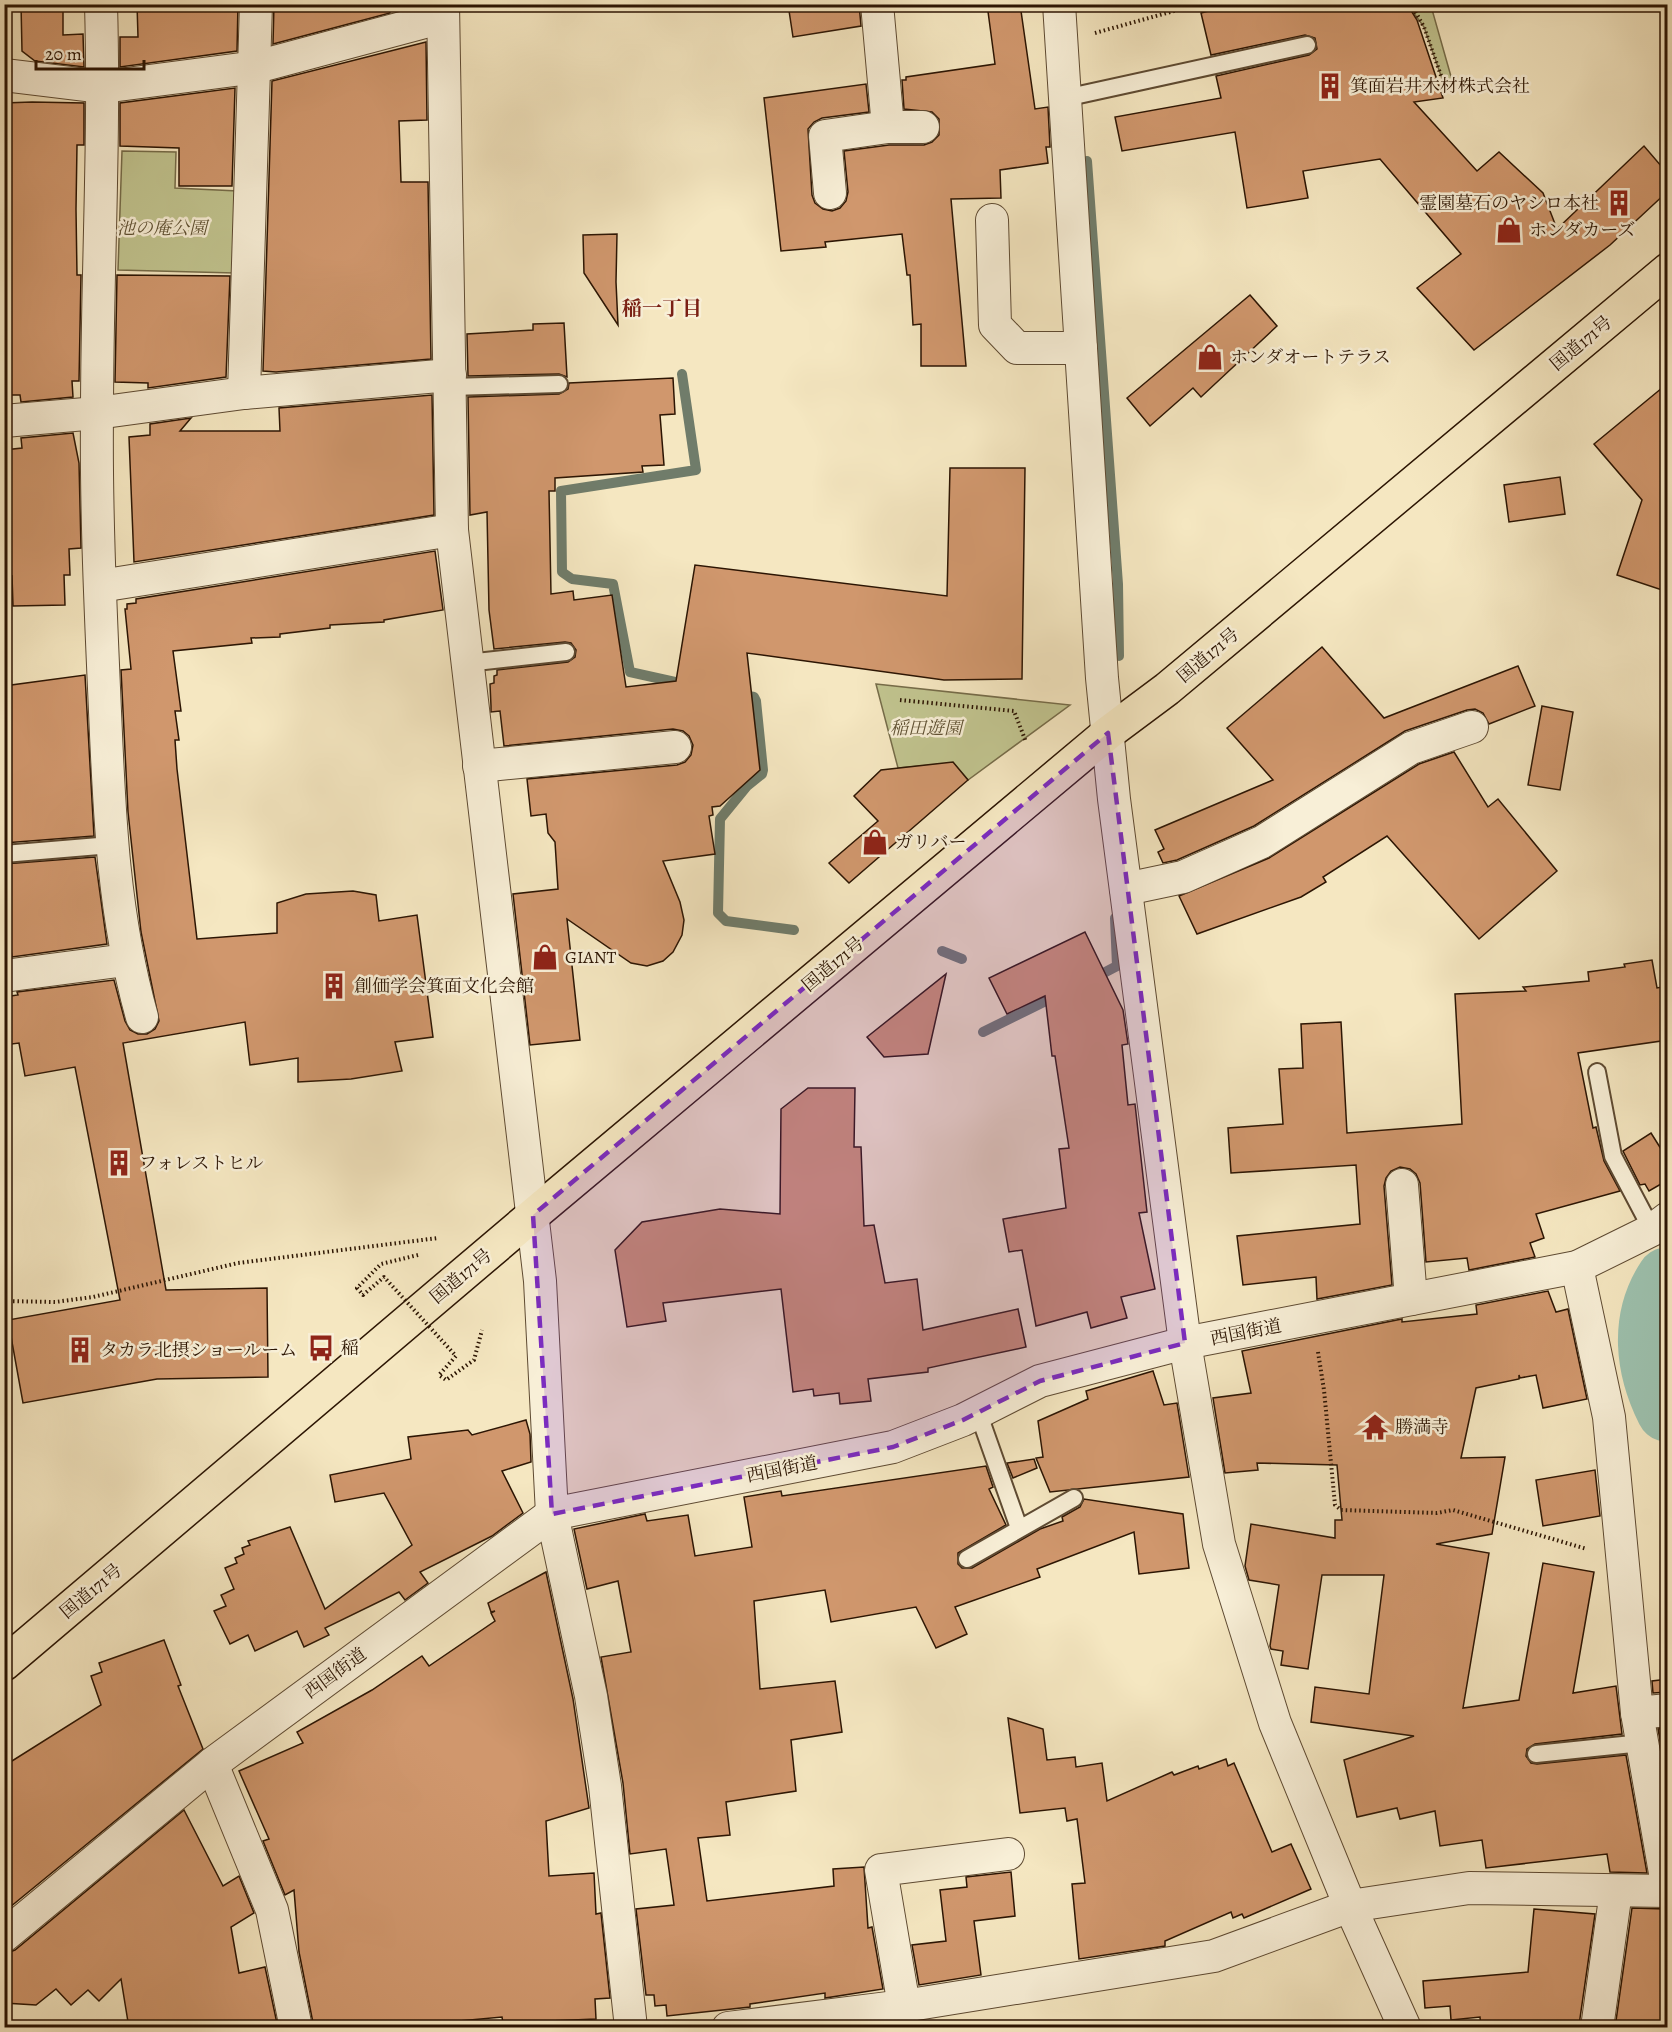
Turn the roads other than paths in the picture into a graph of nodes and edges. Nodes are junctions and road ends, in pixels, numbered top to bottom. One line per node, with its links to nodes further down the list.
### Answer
1 (101, 4): 9 (street)
2 (256, 4): 7 (street)
3 (877, 4): 11 (street)
4 (1060, 10): 10 (street)
5 (443, 11): 7 (street); 17 (street)
6 (1307, 45): 10 (lane)
7 (256, 67): 9 (street); 19 (street)
8 (4, 75): 9 (street)
9 (104, 87): 20 (street)
10 (1065, 98): 16 (street)
11 (888, 127): 12 (street); 13 (street)
12 (923, 127)
13 (830, 193)
14 (992, 220): 16 (street)
15 (1668, 270): 27 (highway, 国道171号)
16 (1081, 348): 27 (street)
17 (451, 381): 18 (lane); 19 (street); 22 (street)
18 (559, 384)
19 (244, 393): 20 (street)
20 (97, 413): 21 (street); 23 (street)
21 (4, 421)
22 (452, 530): 23 (street); 25 (street)
23 (100, 586): 30 (street)
24 (566, 652): 25 (lane)
25 (467, 663): 29 (street)
26 (1472, 727): 32 (street)
27 (1108, 733): 32 (street); 38 (highway, 国道171号)
28 (675, 747): 29 (street)
29 (479, 766): 38 (street)
30 (111, 845): 31 (lane); 33 (street)
31 (4, 854)
32 (1126, 889): 42 (street)
33 (126, 960): 34 (street); 35 (street)
34 (4, 976)
35 (142, 1017)
36 (1598, 1072): 39 (lane)
37 (1402, 1185): 41 (street)
38 (533, 1215): 45 (street); 48 (highway, 国道171号)
39 (1660, 1224): 40 (street, 西国街道)
40 (1577, 1267): 41 (street, 西国街道); 49 (street)
41 (1411, 1299): 42 (street, 西国街道)
42 (1185, 1343): 43 (street, 西国街道); 55 (street)
43 (978, 1412): 45 (street, 西国街道); 46 (lane)
44 (1074, 1498): 46 (lane)
45 (552, 1514): 51 (street, 西国街道); 60 (street)
46 (1019, 1528): 47 (lane)
47 (967, 1559)
48 (4, 1664)
49 (1649, 1722): 50 (lane); 53 (street)
50 (1536, 1754)
51 (212, 1764): 56 (street, 西国街道); 59 (street)
52 (1008, 1854): 57 (street)
53 (1668, 1890): 54 (street)
54 (1616, 1891): 55 (street); 62 (street)
55 (1350, 1906): 57 (street); 58 (street)
56 (4, 1936)
57 (904, 2006): 61 (street)
58 (1403, 2026)
59 (296, 2028)
60 (631, 2028)
61 (728, 2028)
62 (1597, 2028)

